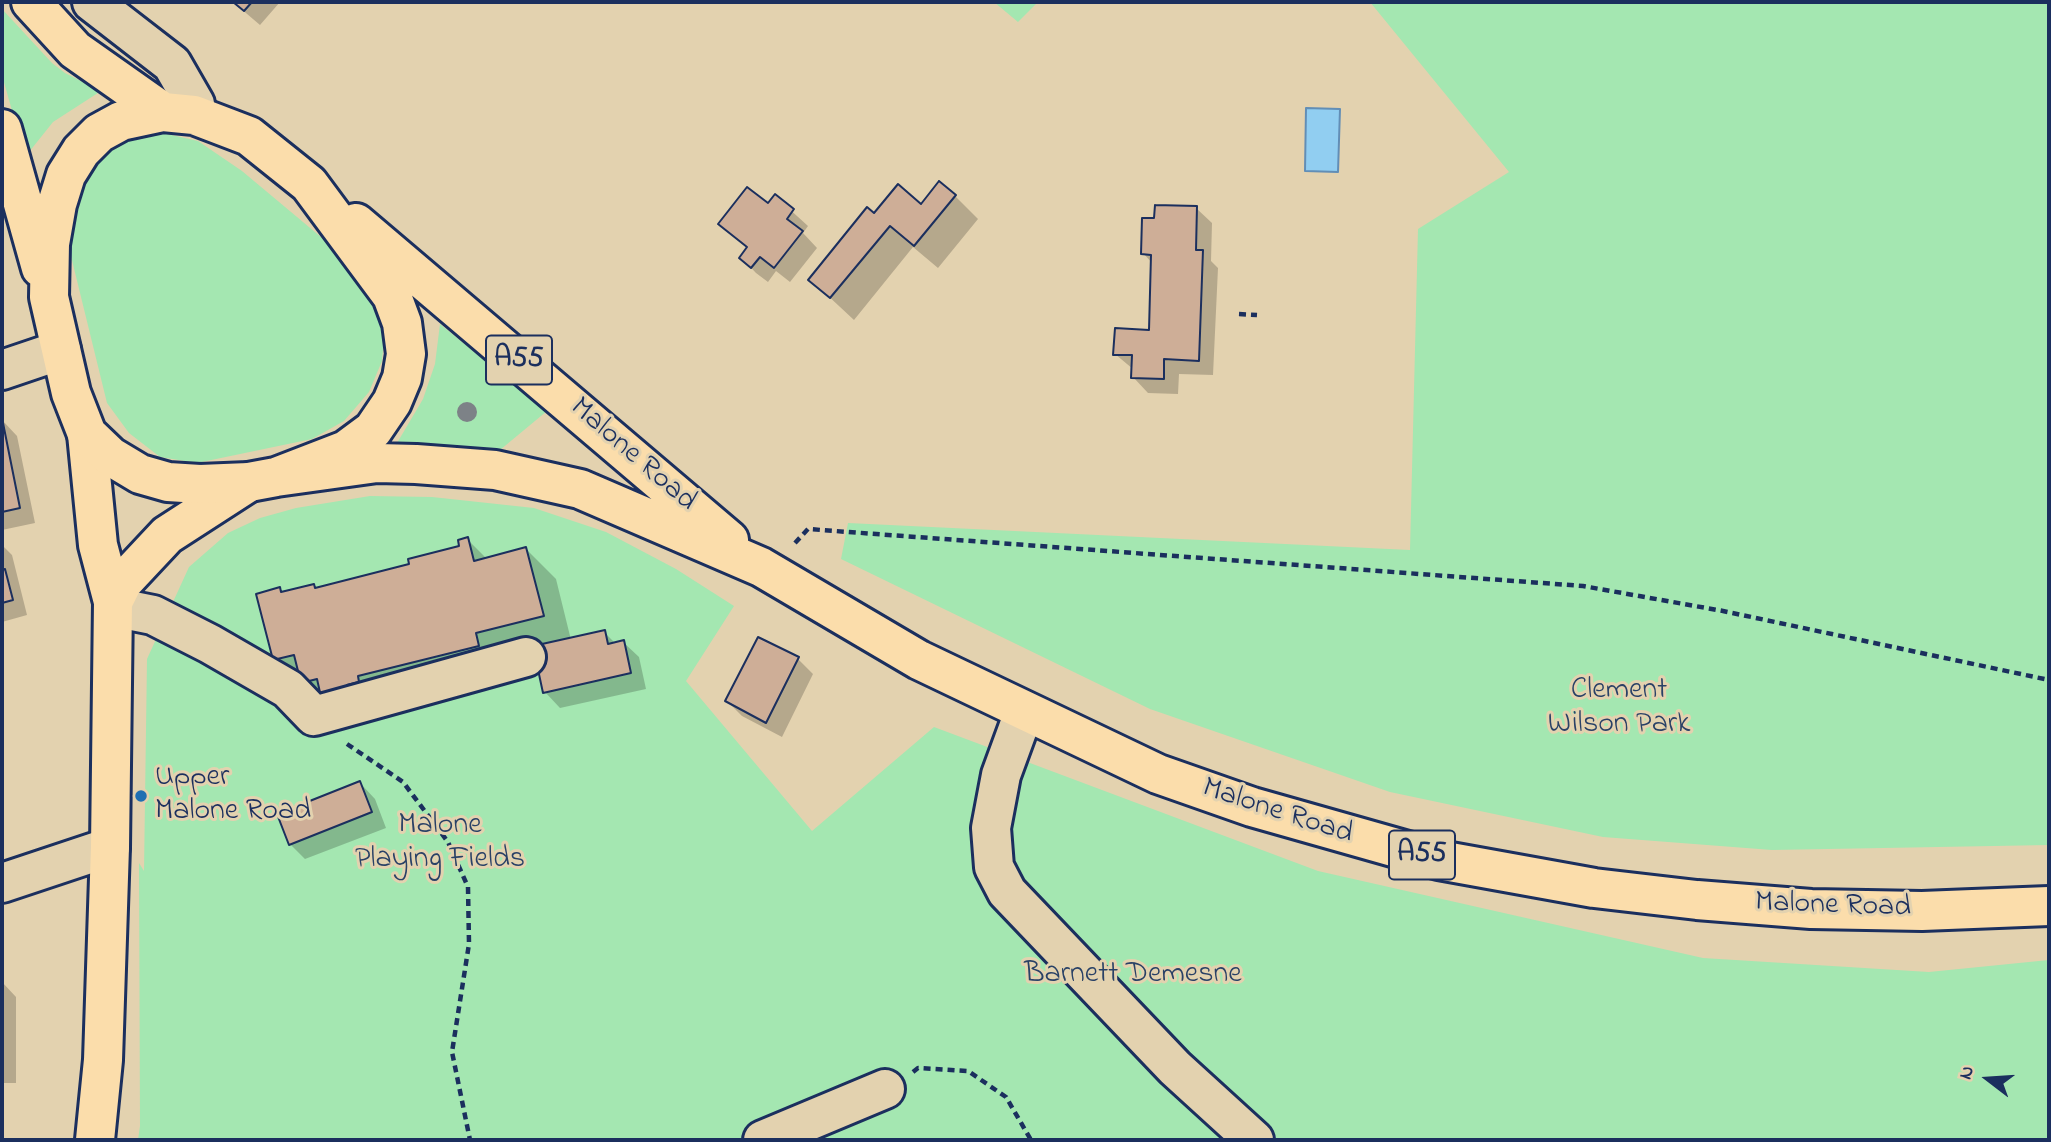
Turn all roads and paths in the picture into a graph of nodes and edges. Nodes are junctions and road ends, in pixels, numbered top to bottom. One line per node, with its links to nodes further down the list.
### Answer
1 (31, 2): 3 (main road, A55)
2 (92, 2): 3 (street)
3 (179, 108): 5 (main road, A55); 6 (main road, A55)
4 (2, 129): 6 (main road, A55)
5 (309, 184): 12 (main road, A55); 14 (main road, Malone Road / A55)
6 (49, 297): 9 (main road, A55)
7 (1239, 314): 8 (path)
8 (1257, 315)
9 (61, 350): 10 (street); 11 (main road, A55)
10 (2, 370)
11 (87, 434): 12 (main road, A55); 15 (main road)
12 (262, 479): 14 (main road, Malone Road / A55); 15 (main road)
13 (795, 543): 17 (path)
14 (761, 567): 18 (main road, Malone Road / A55)
15 (113, 605): 19 (street); 20 (main road)
16 (526, 657): 19 (street)
17 (2049, 680)
18 (1024, 712): 22 (main road, Malone Road / A55); 28 (street)
19 (314, 716): 25 (path)
20 (110, 847): 21 (street); 24 (main road)
21 (2, 883)
22 (2049, 906)
23 (885, 1088): 26 (street); 27 (path)
24 (95, 1140)
25 (470, 1140)
26 (763, 1140)
27 (1031, 1140)
28 (1254, 1140)

